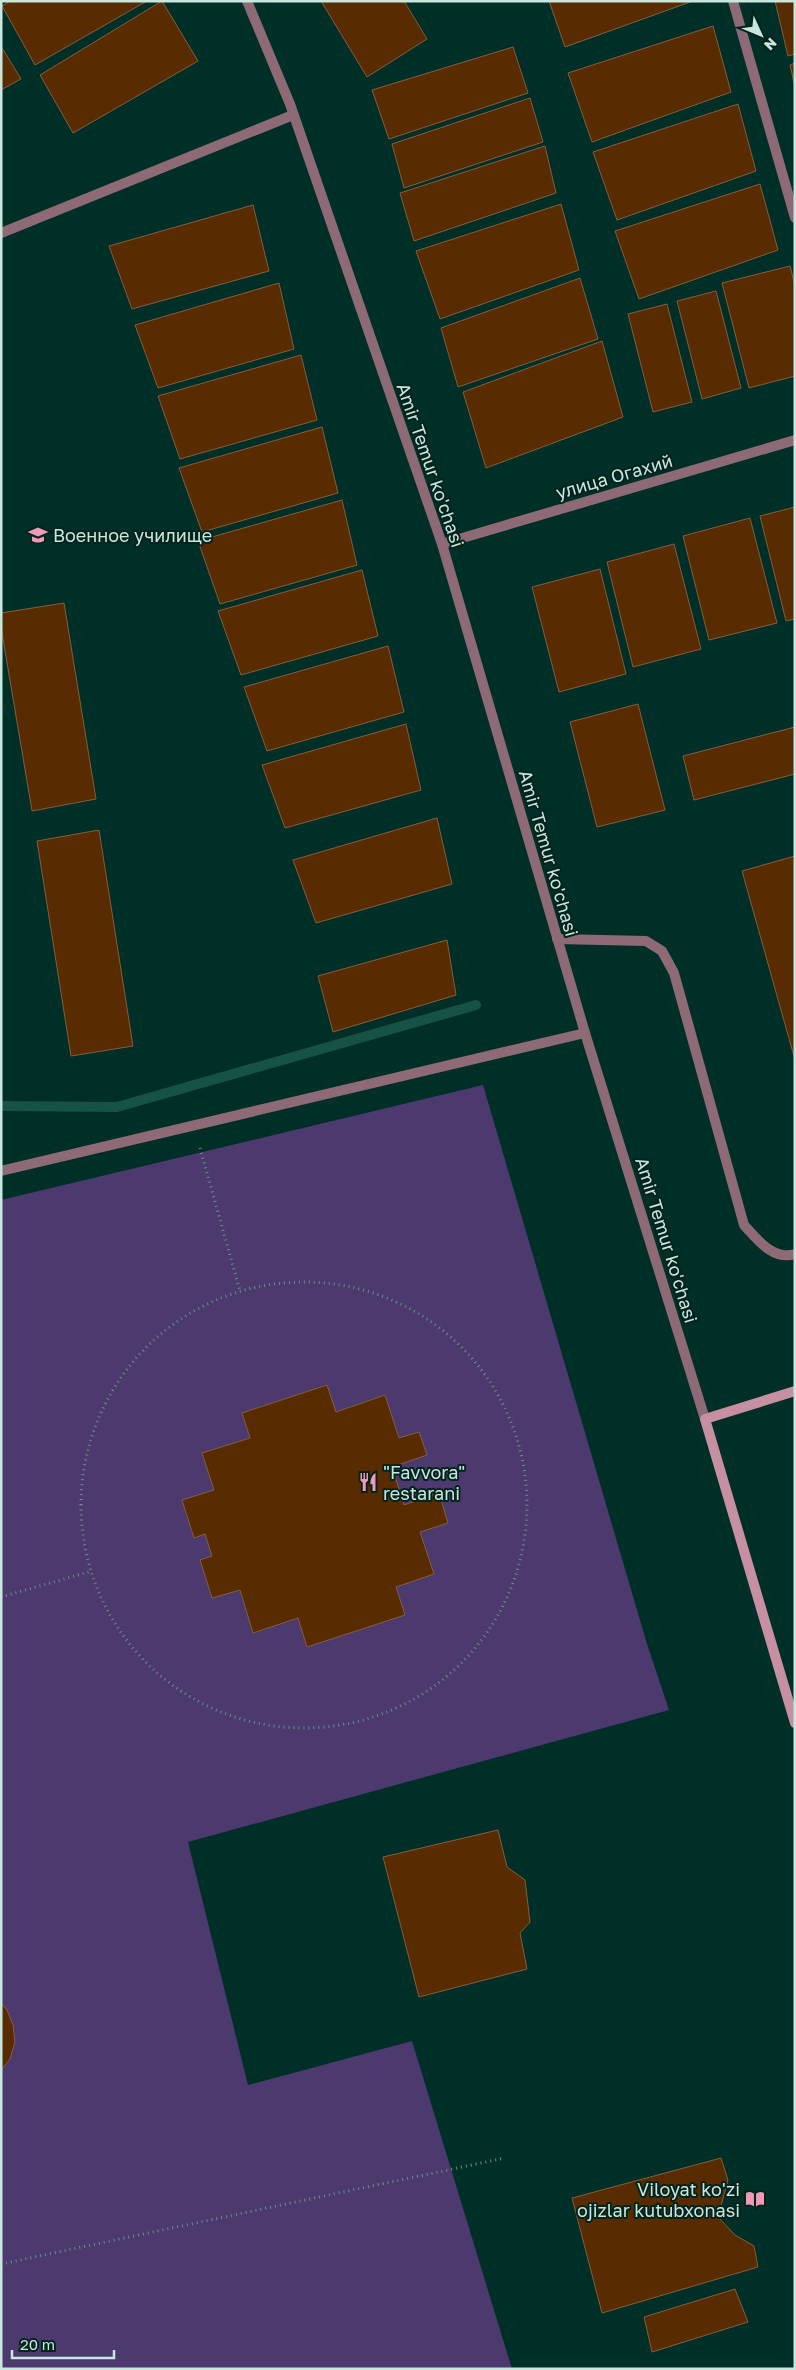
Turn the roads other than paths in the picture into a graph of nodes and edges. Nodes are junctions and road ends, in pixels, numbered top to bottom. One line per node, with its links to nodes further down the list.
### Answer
1 (247, 1): 3 (street, Amir Temur ko'chasi)
2 (733, 1): 4 (street)
3 (294, 115): 5 (street); 7 (street, Amir Temur ko'chasi)
4 (795, 218)
5 (1, 233)
6 (795, 440): 7 (street, улица Огахий)
7 (442, 544): 8 (street, Amir Temur ko'chasi)
8 (557, 939): 9 (street, Amir Temur ko'chasi); 11 (street)
9 (585, 1033): 10 (street); 13 (street, Amir Temur ko'chasi)
10 (1, 1171)
11 (795, 1254)
12 (795, 1391): 13 (main road)
13 (704, 1419): 14 (main road, Amir Temur ko'chasi)
14 (795, 1722)

